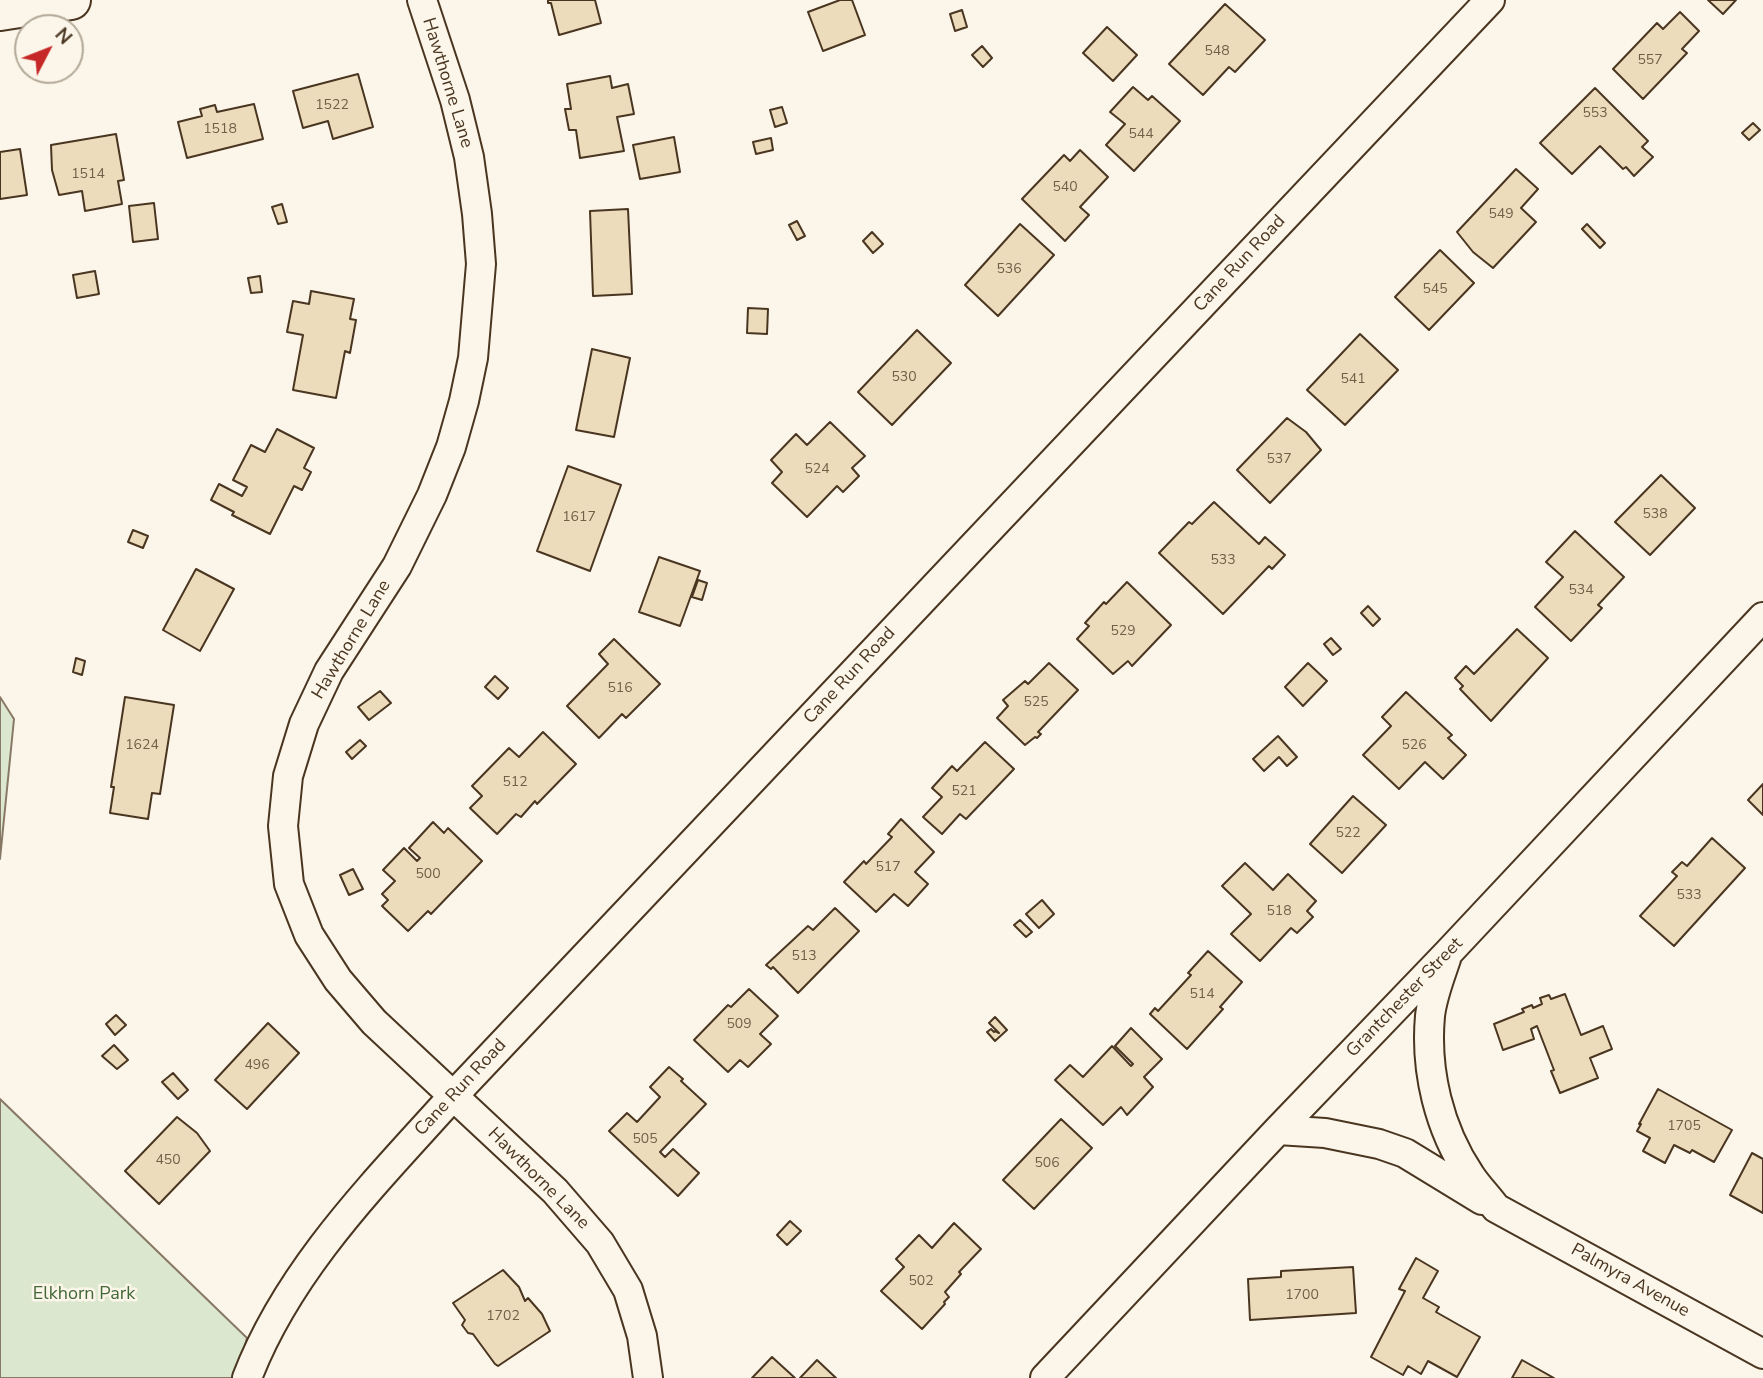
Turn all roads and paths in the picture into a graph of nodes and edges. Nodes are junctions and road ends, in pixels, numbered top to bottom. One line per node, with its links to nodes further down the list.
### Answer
1 (71, 0): 4 (main road)
2 (422, 0): 7 (street, Hawthorne Lane)
3 (1490, 0): 7 (street, Cane Run Road)
4 (0, 11)
5 (1763, 617): 6 (street, Grantchester Street)
6 (1448, 953): 8 (street, Grantchester Street); 9 (street, Palmyra Avenue)
7 (453, 1096): 11 (street, Cane Run Road); 12 (street, Hawthorne Lane)
8 (1278, 1130): 9 (street, Palmyra Avenue); 13 (street, Grantchester Street)
9 (1496, 1208): 10 (street, Palmyra Avenue)
10 (1763, 1354)
11 (247, 1378)
12 (648, 1378)
13 (1045, 1378)

